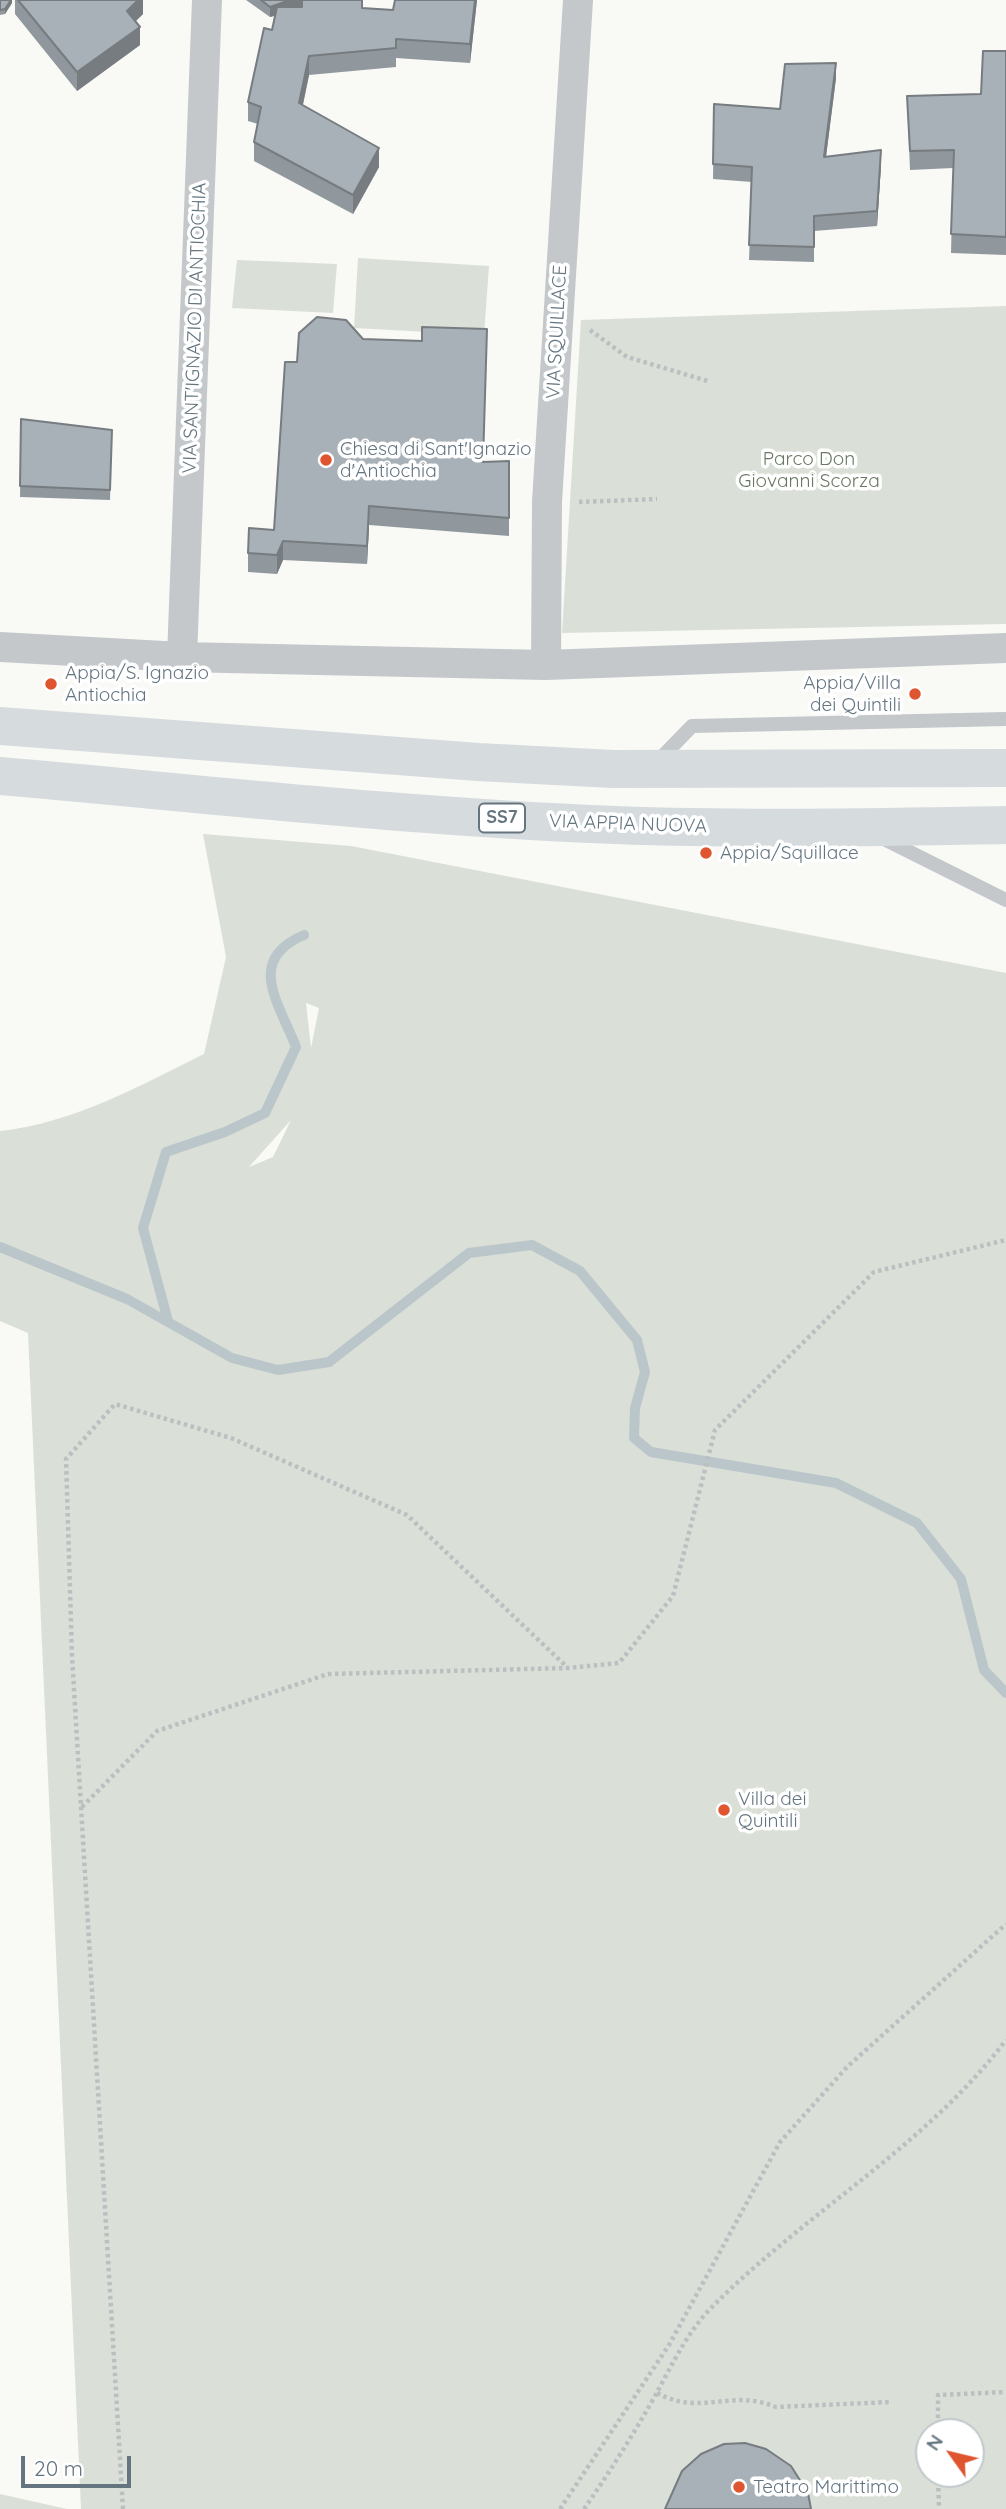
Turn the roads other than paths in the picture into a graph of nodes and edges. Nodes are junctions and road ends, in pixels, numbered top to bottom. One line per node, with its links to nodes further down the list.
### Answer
1 (207, 0): 5 (street, VIA SANT'IGNAZIO DI ANTIOCHIA)
2 (578, 0): 6 (street, VIA SQUILLACE)
3 (0, 647): 5 (street)
4 (1006, 648): 6 (street)
5 (182, 657): 6 (street)
6 (546, 665)
7 (1006, 719): 10 (lane)
8 (0, 726): 10 (main road)
9 (1006, 768): 10 (main road)
10 (650, 769)
11 (0, 776): 13 (main road, VIA APPIA NUOVA / SS7)
12 (1006, 825): 13 (main road, VIA APPIA NUOVA / SS7)
13 (862, 828): 14 (lane)
14 (1006, 900)

